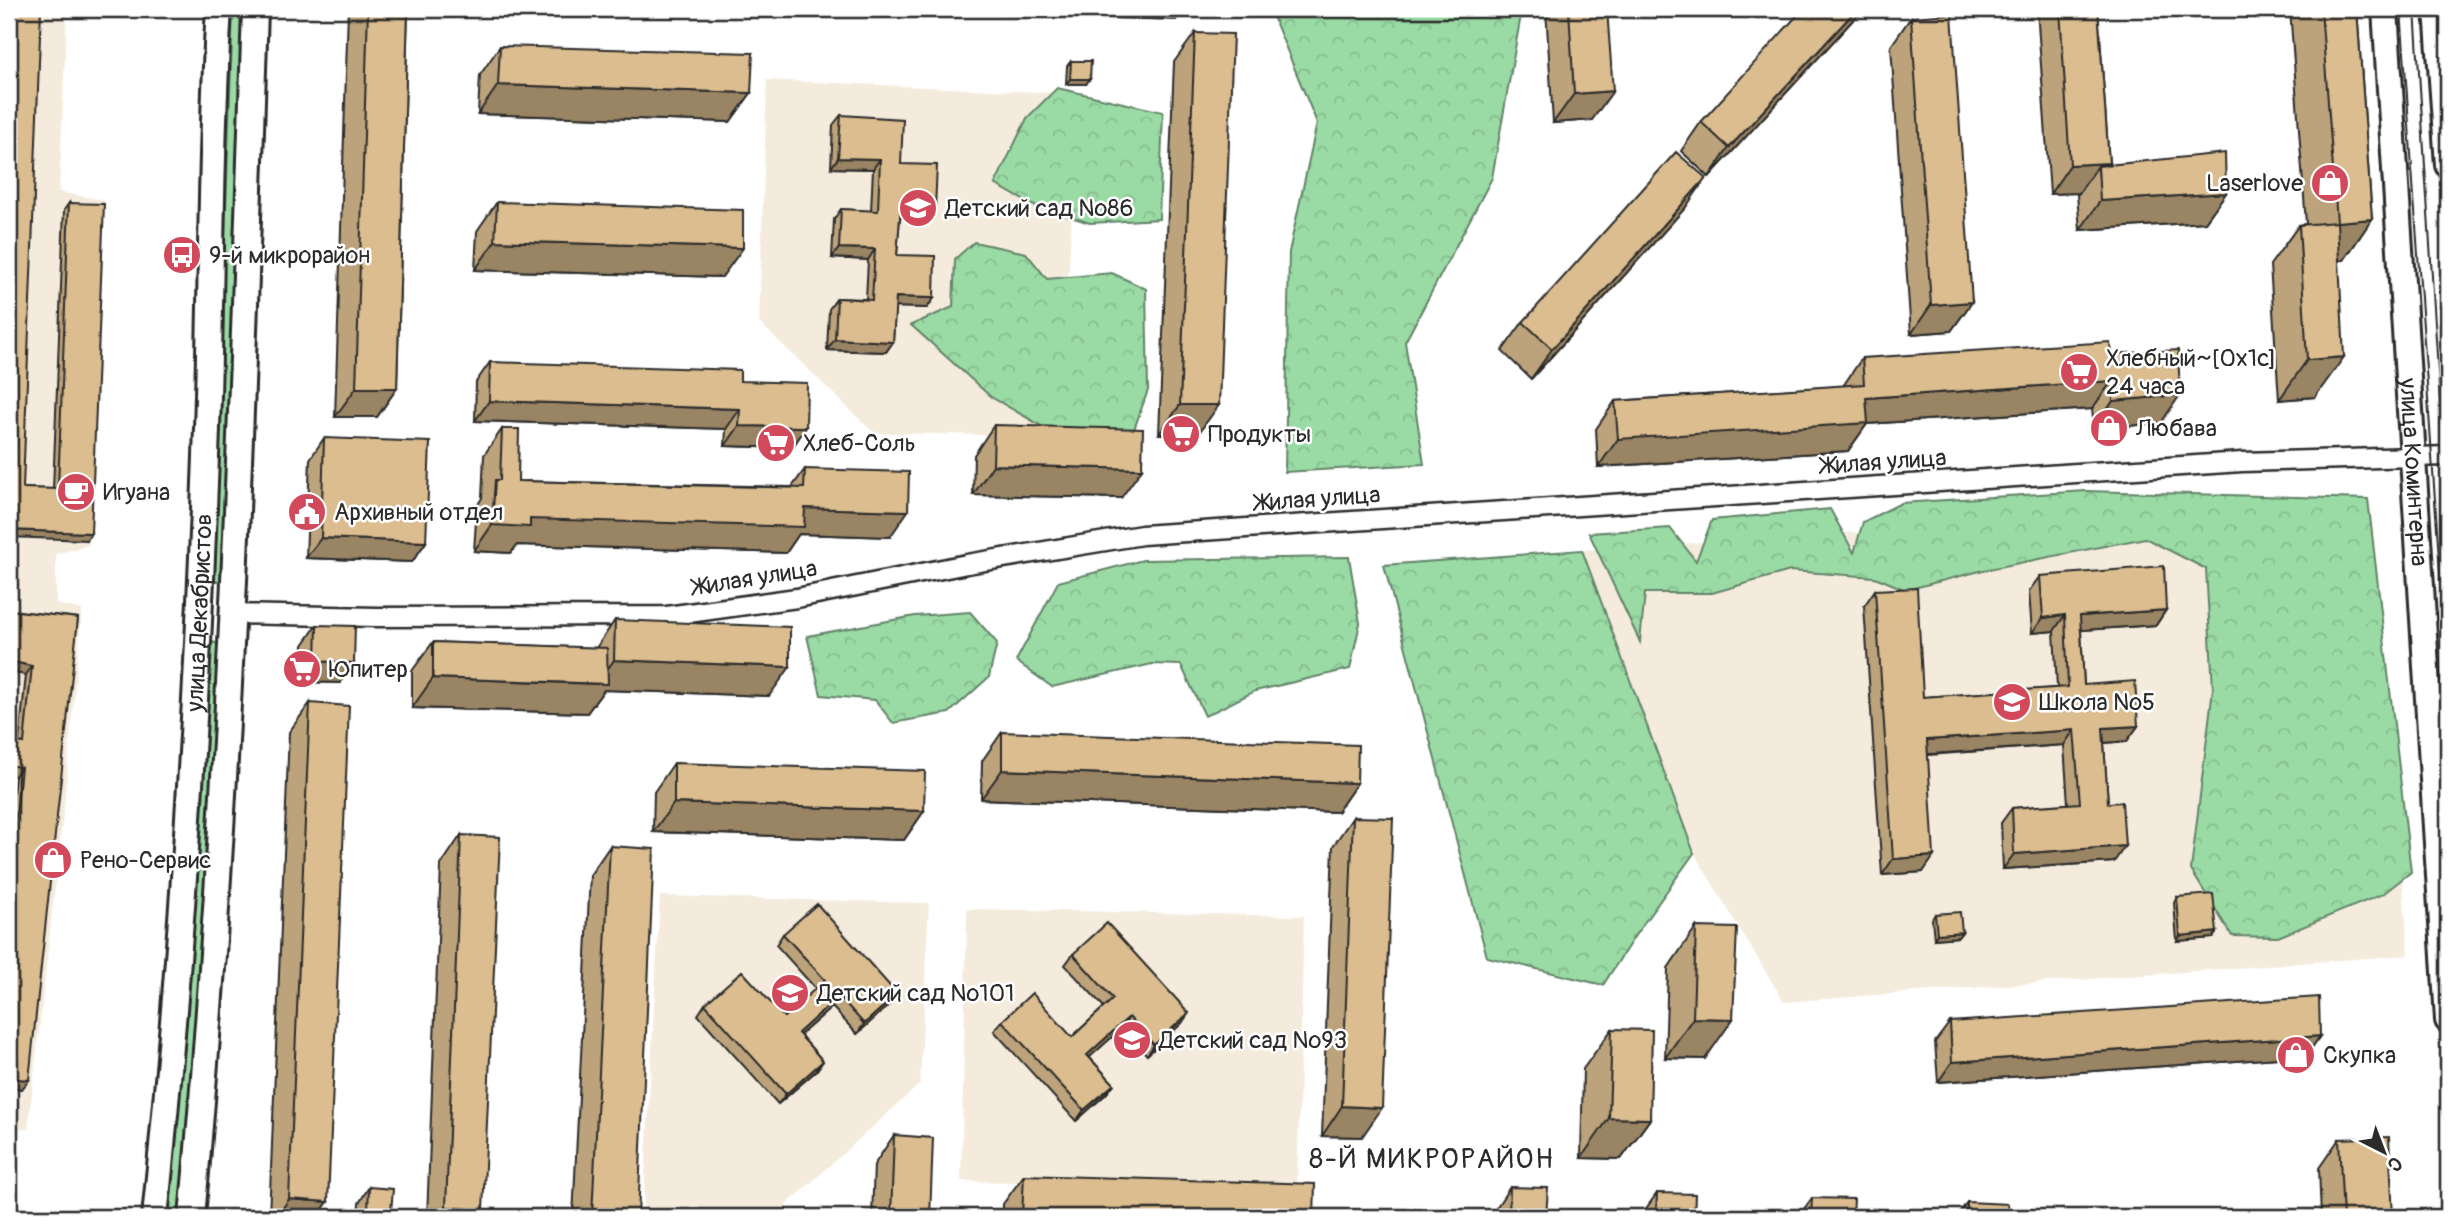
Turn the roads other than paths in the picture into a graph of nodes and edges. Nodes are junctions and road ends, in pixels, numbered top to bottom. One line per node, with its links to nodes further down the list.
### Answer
1 (219, 9): 10 (street, улица Декабристов)
2 (255, 9): 8 (street, улица Декабристов)
3 (2385, 9): 7 (street, улица Коминтерна)
4 (2437, 9): 5 (street)
5 (2448, 165)
6 (2448, 456): 7 (street, Жилая улица)
7 (2413, 458): 8 (street, Жилая улица); 9 (street, улица Коминтерна)
8 (231, 614): 11 (street, улица Декабристов)
9 (2448, 1020)
10 (155, 1217)
11 (192, 1217)

